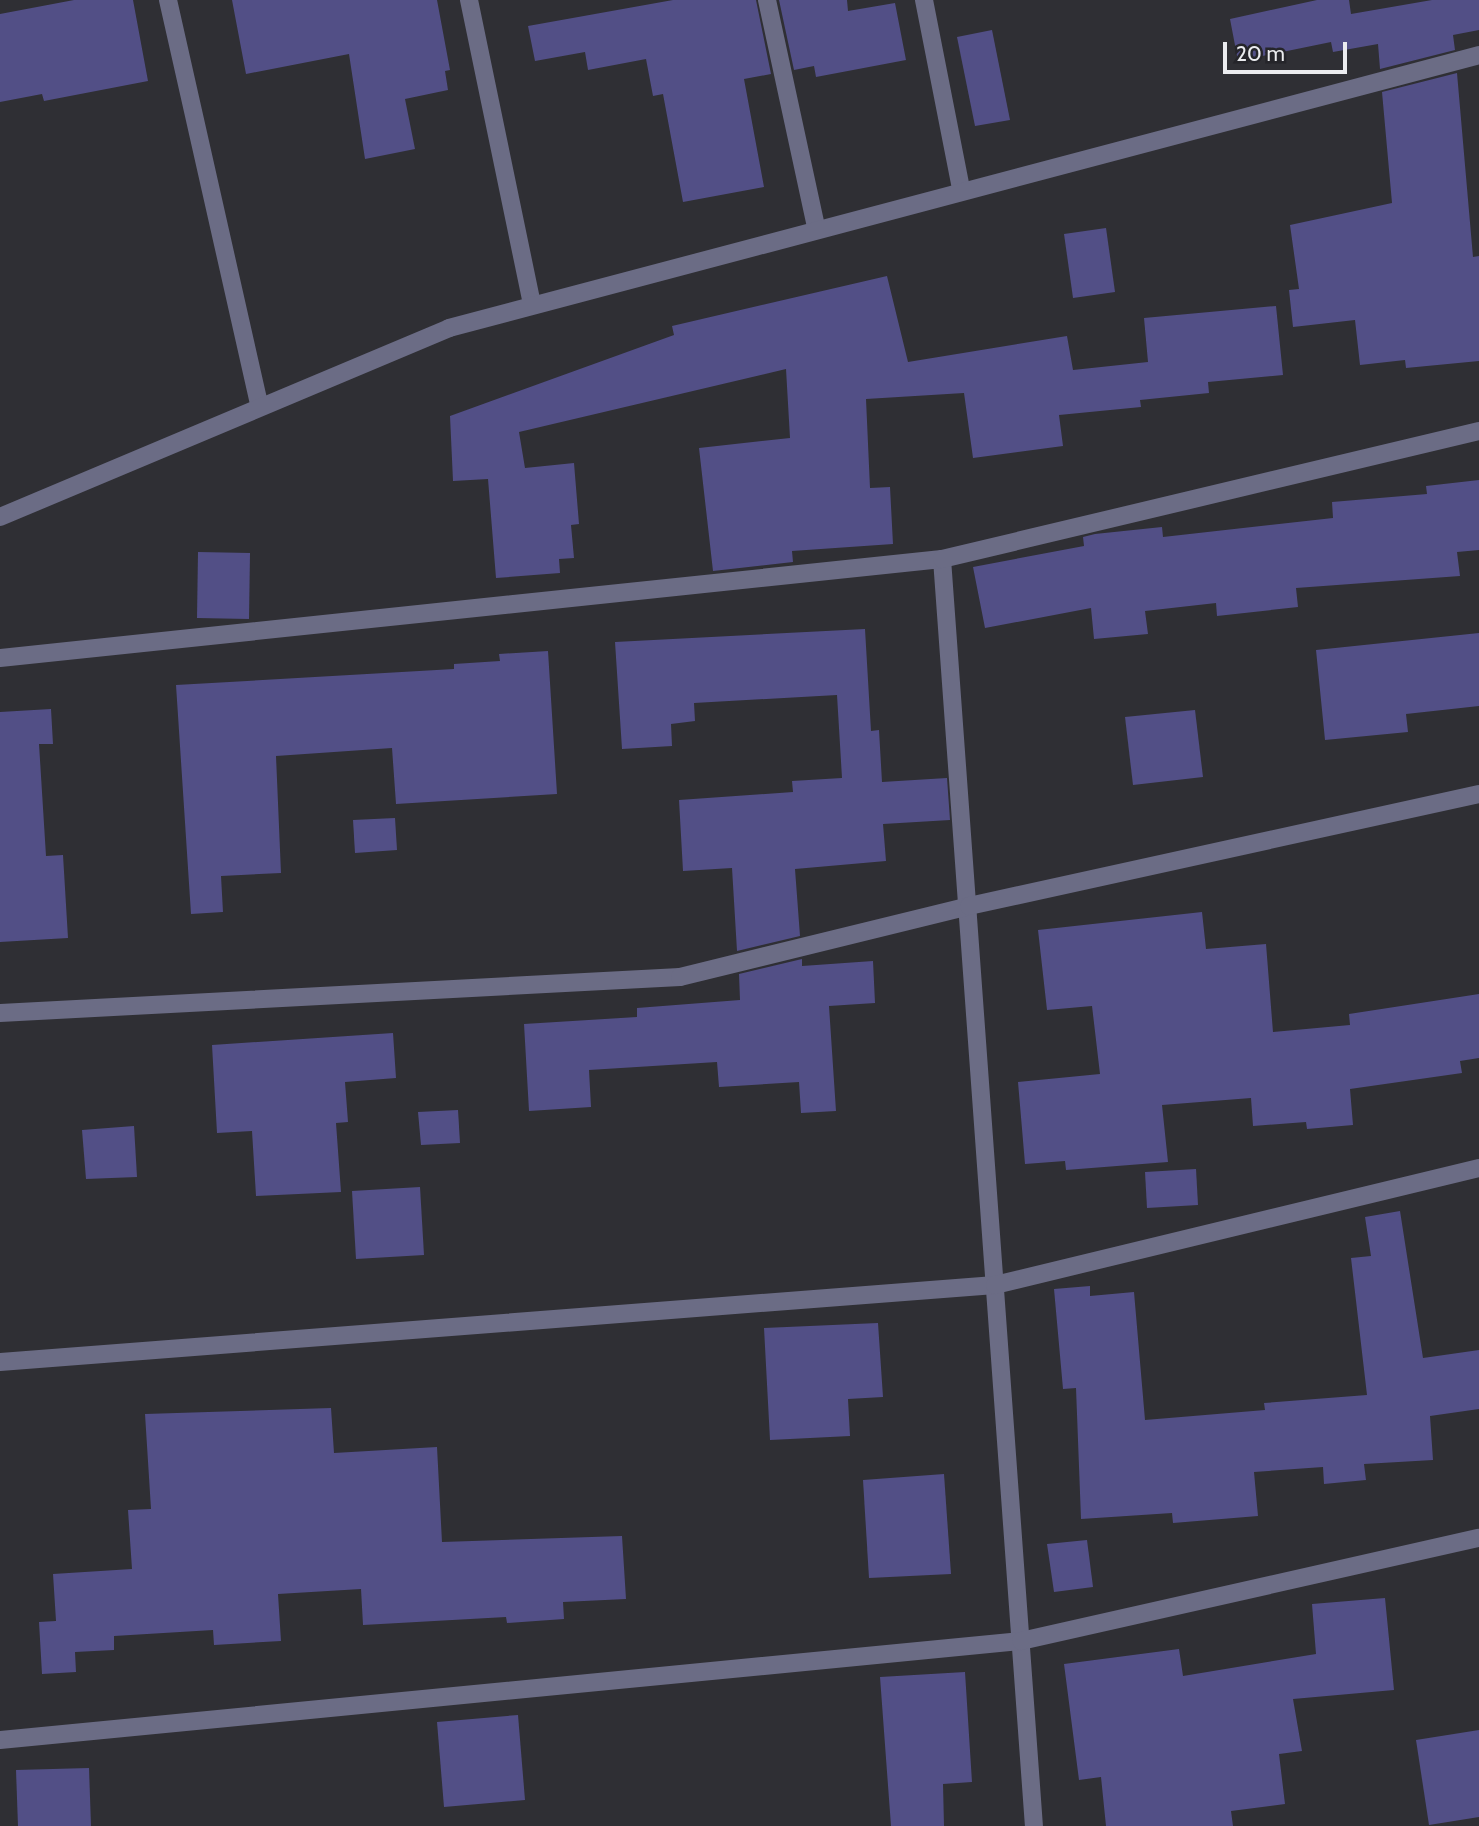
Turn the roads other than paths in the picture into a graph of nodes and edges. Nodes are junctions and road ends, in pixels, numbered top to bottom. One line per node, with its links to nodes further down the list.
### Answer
1 (168, 0): 9 (street)
2 (469, 0): 8 (street)
3 (767, 0): 7 (street)
4 (924, 0): 6 (street)
5 (1479, 55): 6 (street)
6 (961, 189): 7 (street)
7 (816, 227): 8 (street)
8 (532, 305): 9 (street)
9 (260, 407): 11 (street)
10 (1479, 431): 12 (street)
11 (0, 517)
12 (942, 559): 13 (street); 15 (street)
13 (0, 658)
14 (1479, 794): 15 (street)
15 (968, 906): 16 (street); 18 (street)
16 (0, 1013)
17 (1479, 1168): 18 (street)
18 (995, 1285): 19 (street); 21 (street)
19 (0, 1362)
20 (1479, 1538): 21 (street)
21 (1021, 1641): 22 (street); 23 (street)
22 (0, 1740)
23 (1034, 1826)

